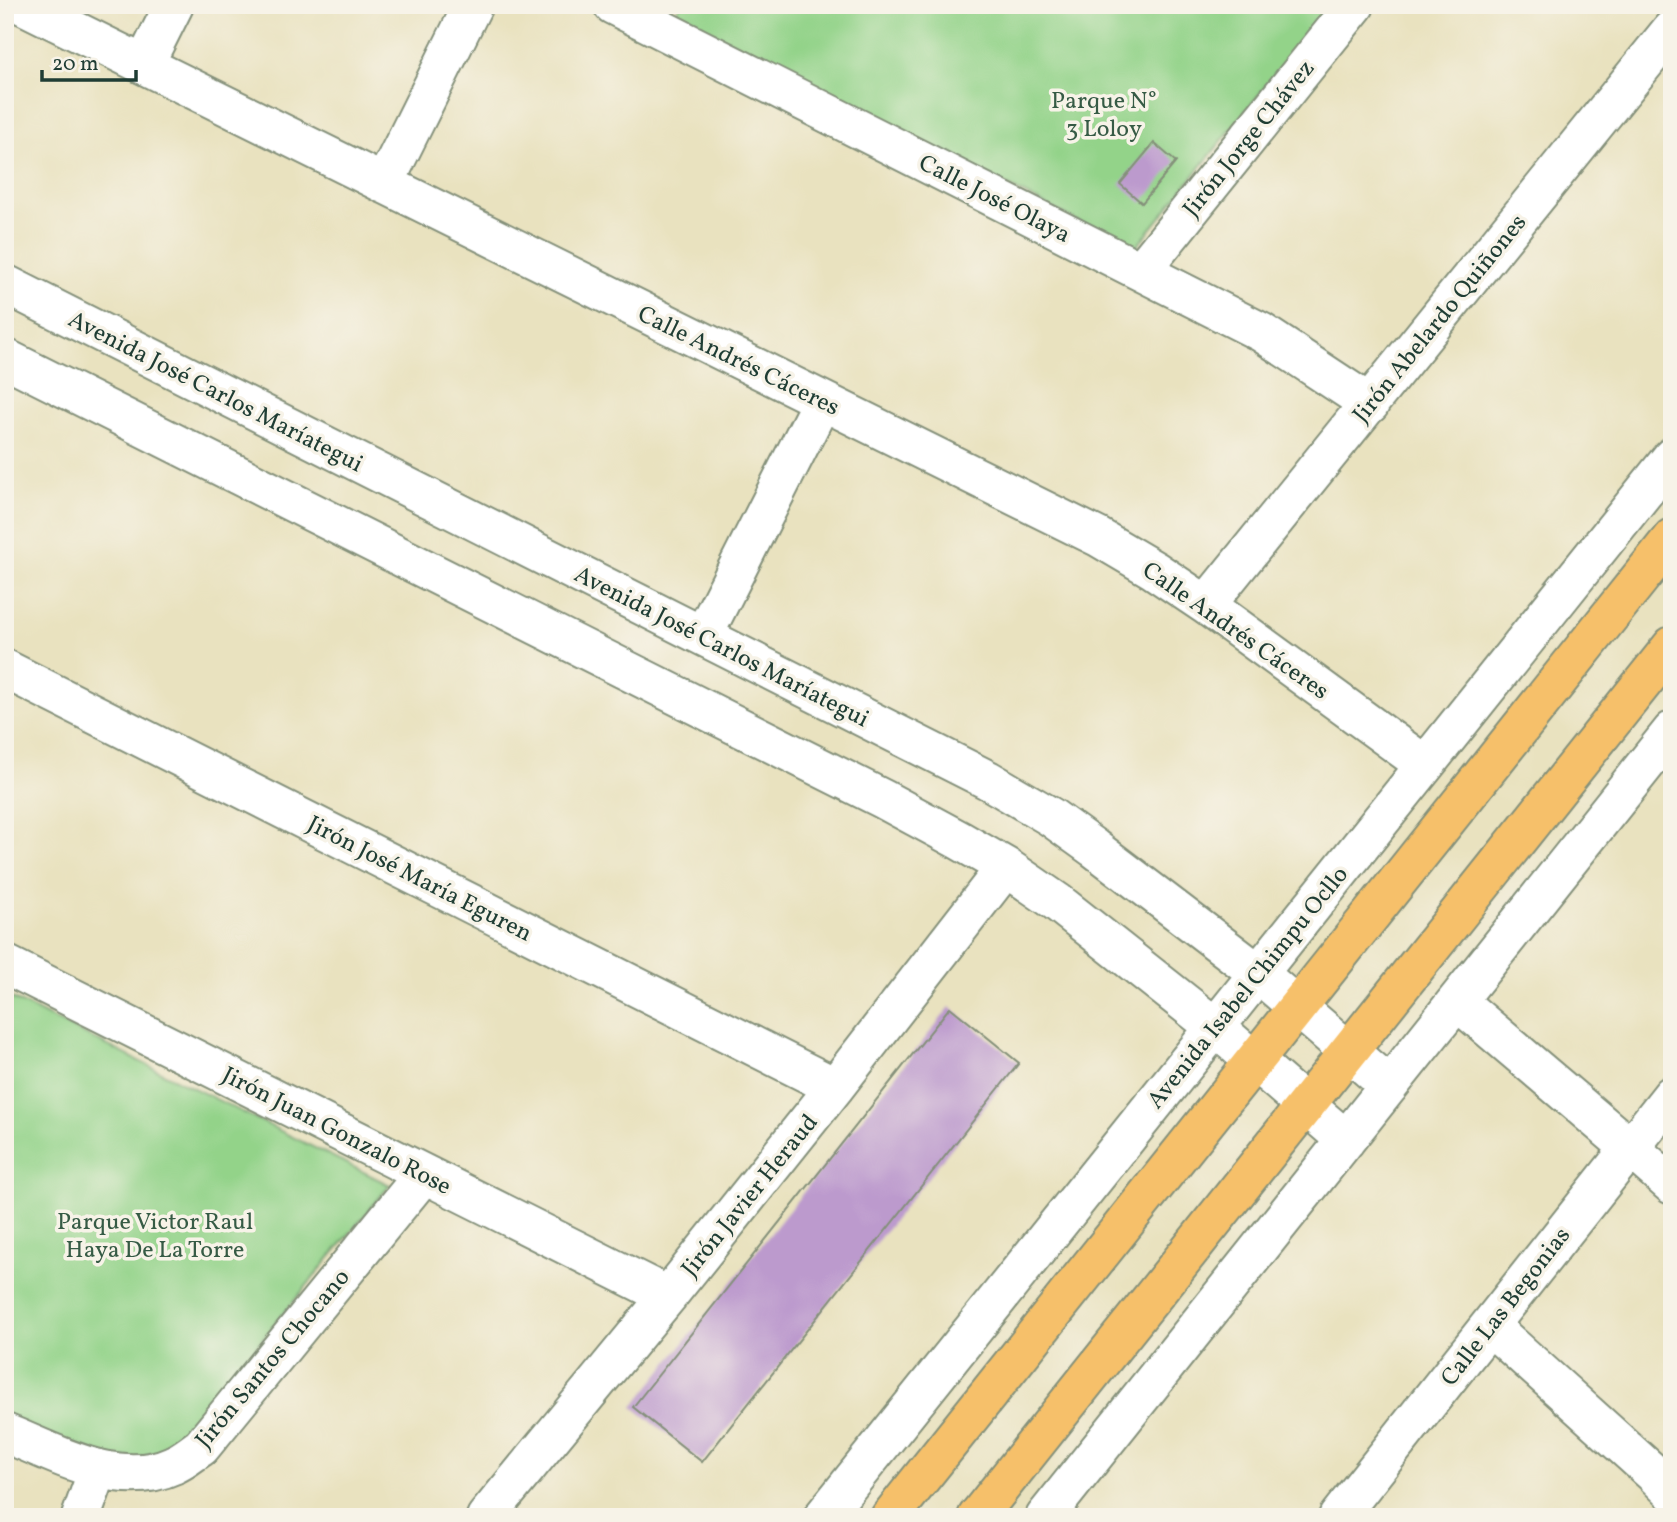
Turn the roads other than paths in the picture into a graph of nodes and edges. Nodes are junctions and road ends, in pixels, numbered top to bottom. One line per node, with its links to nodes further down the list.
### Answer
1 (23, 5): 7 (street, Calle Andrés Cáceres)
2 (174, 5): 7 (street)
3 (473, 5): 8 (street)
4 (613, 5): 9 (street, Calle José Olaya)
5 (1355, 5): 9 (street, Jirón Jorge Chávez)
6 (1672, 29): 13 (street, Jirón Abelardo Quiñones)
7 (144, 65): 8 (street, Calle Andrés Cáceres)
8 (384, 184): 12 (street, Calle Andrés Cáceres)
9 (1141, 271): 13 (street, Calle José Olaya)
10 (5, 284): 17 (street, Avenida José Carlos Maríategui)
11 (5, 358): 22 (street)
12 (822, 401): 16 (street, Calle Andrés Cáceres); 17 (street)
13 (1370, 404): 16 (street, Jirón Abelardo Quiñones)
14 (1672, 457): 21 (street, Avenida Isabel Chimpu Ocllo)
15 (1672, 538): 26 (main road, Avenida Isabel Chimpu Ocllo)
16 (1206, 605): 21 (street, Calle Andrés Cáceres)
17 (703, 636): 24 (street, Avenida José Carlos Maríategui)
18 (1672, 646): 28 (main road)
19 (5, 669): 31 (street, Jirón José María Eguren)
20 (1672, 731): 25 (street)
21 (1425, 765): 24 (street, Avenida Isabel Chimpu Ocllo)
22 (1006, 867): 27 (street); 31 (street, Jirón Javier Heraud)
23 (5, 964): 36 (street, Jirón Juan Gonzalo Rose)
24 (1258, 973): 26 (street, Avenida José Carlos Maríategui); 27 (street, Avenida Isabel Chimpu Ocllo)
25 (1457, 1001): 30 (street); 35 (street)
26 (1297, 1007): 28 (street, Avenida José Carlos Maríategui); 29 (main road, Avenida Isabel Chimpu Ocllo)
27 (1216, 1027): 29 (street); 46 (street, Avenida Isabel Chimpu Ocllo)
28 (1349, 1051): 30 (street, Avenida José Carlos Maríategui); 33 (main road)
29 (1255, 1060): 33 (street); 47 (main road, Avenida Isabel Chimpu Ocllo)
30 (1389, 1086): 34 (street)
31 (835, 1087): 38 (street, Jirón Javier Heraud)
32 (1672, 1095): 35 (street, Calle Las Begonias)
33 (1306, 1105): 34 (street); 48 (main road)
34 (1346, 1140): 49 (street)
35 (1630, 1148): 37 (street); 39 (street, Calle Las Begonias)
36 (424, 1174): 38 (street, Jirón Juan Gonzalo Rose); 41 (street, Jirón Santos Chocano)
37 (1672, 1185)
38 (668, 1296): 45 (street, Jirón Javier Heraud)
39 (1490, 1326): 42 (street); 43 (street, Calle Las Begonias)
40 (5, 1433): 41 (street, Jirón Santos Chocano)
41 (98, 1470): 44 (street)
42 (1672, 1492)
43 (1354, 1511)
44 (81, 1517)
45 (486, 1517)
46 (822, 1517)
47 (890, 1517)
48 (977, 1517)
49 (1045, 1517)

